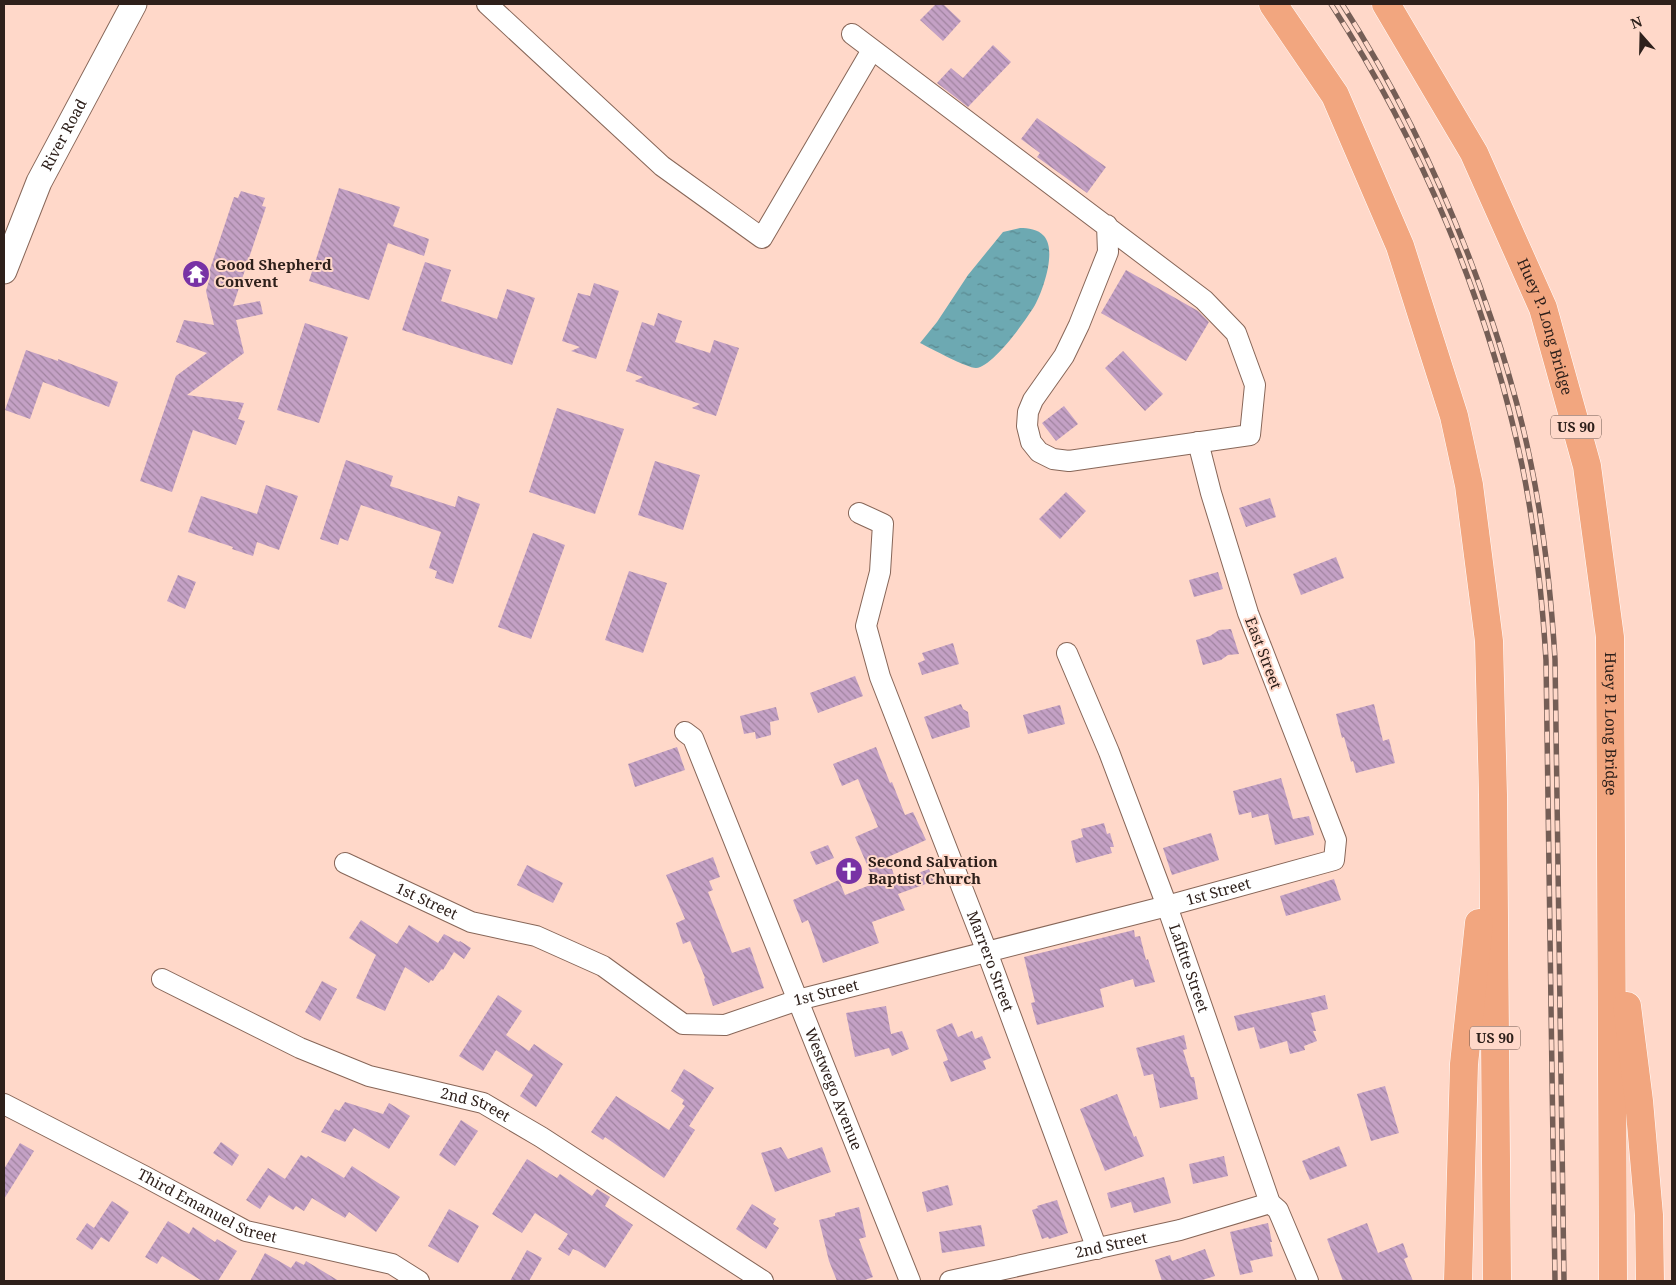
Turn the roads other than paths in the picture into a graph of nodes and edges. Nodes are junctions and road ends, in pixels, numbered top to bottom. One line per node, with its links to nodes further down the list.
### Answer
1 (134, 4): 8 (street, River Road)
2 (487, 4): 6 (street)
3 (1273, 4): 13 (highway, US 90)
4 (1386, 4): 16 (highway, Huey P. Long Bridge / US 90)
5 (852, 34): 6 (street)
6 (872, 50): 7 (street)
7 (1107, 225): 9 (street); 9 (street)
8 (4, 271)
9 (1198, 442): 14 (street, East Street)
10 (859, 513): 18 (street, Marrero Street)
11 (1067, 653): 17 (street, Lafitte Street)
12 (685, 732): 20 (street, Westwego Avenue)
13 (1493, 795): 29 (highway); 30 (highway, US 90)
14 (1334, 860): 17 (street, 1st Street)
15 (346, 863): 20 (street, 1st Street)
16 (1612, 890): 31 (highway, US 90); 32 (highway)
17 (1167, 906): 18 (street, 1st Street); 22 (street, Lafitte Street)
18 (987, 952): 20 (street, 1st Street); 23 (street, Marrero Street)
19 (162, 979): 25 (street, 2nd Street)
20 (798, 1000): 26 (street, Westwego Avenue)
21 (4, 1104): 24 (street, Third Emanuel Street)
22 (1270, 1204): 23 (street, 2nd Street); 28 (street, Lafitte Street)
23 (1097, 1249): 27 (street, 2nd Street)
24 (419, 1281)
25 (763, 1281)
26 (910, 1281)
27 (950, 1281)
28 (1308, 1281)
29 (1458, 1281)
30 (1498, 1281)
31 (1614, 1281)
32 (1650, 1281)

